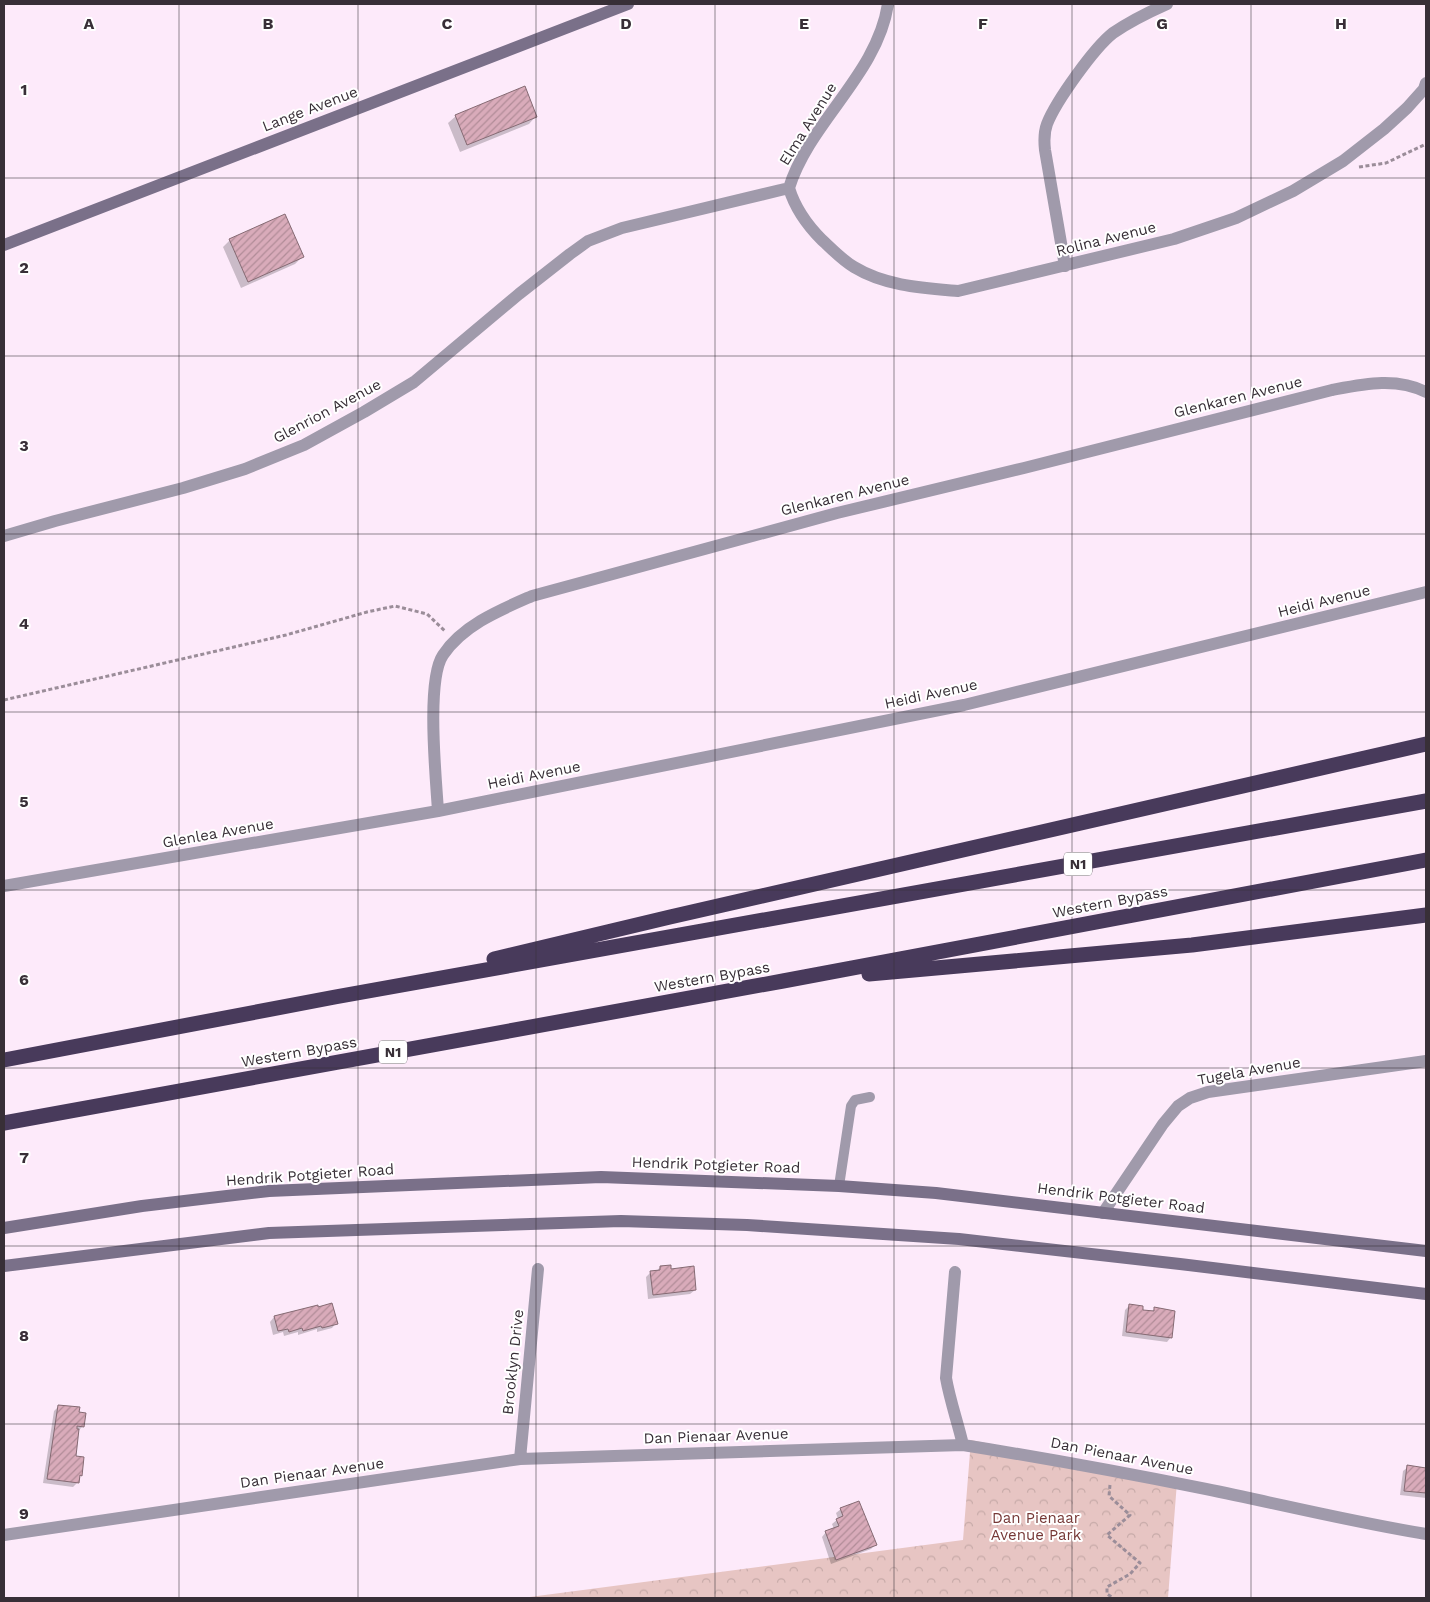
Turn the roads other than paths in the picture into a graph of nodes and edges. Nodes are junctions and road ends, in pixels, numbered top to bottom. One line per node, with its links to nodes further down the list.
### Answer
1 (628, 4): 7 (main road, Lange Avenue)
2 (888, 4): 5 (street, Elma Avenue)
3 (1168, 4): 8 (street)
4 (1426, 83): 8 (street, Rolina Avenue)
5 (789, 188): 6 (street, Elma Avenue); 8 (street, Rolina Avenue)
6 (622, 228): 10 (street, Glenrion Avenue)
7 (4, 244)
8 (1064, 266)
9 (1426, 392): 14 (street, Glenkaren Avenue)
10 (4, 536)
11 (1426, 592): 14 (street, Heidi Avenue)
12 (1426, 744): 19 (highway)
13 (1426, 801): 19 (highway, N1)
14 (438, 811): 16 (street, Glenlea Avenue)
15 (1426, 860): 18 (highway, Western Bypass / N1)
16 (4, 886)
17 (1426, 915): 18 (highway)
18 (783, 982): 23 (highway, Western Bypass / N1)
19 (335, 997): 20 (highway, N1)
20 (4, 1060)
21 (1426, 1061): 25 (street, Tugela Avenue)
22 (870, 1097): 24 (lane)
23 (4, 1123)
24 (839, 1186): 25 (main road, Hendrik Potgieter Road); 26 (main road, Hendrik Potgieter Road)
25 (1103, 1213): 27 (main road, Hendrik Potgieter Road)
26 (4, 1228)
27 (1426, 1251)
28 (4, 1266): 31 (main road)
29 (538, 1269): 33 (street, Brooklyn Drive)
30 (955, 1272): 32 (street)
31 (1426, 1294)
32 (963, 1445): 33 (street, Dan Pienaar Avenue); 34 (street, Dan Pienaar Avenue)
33 (520, 1459): 35 (street, Dan Pienaar Avenue)
34 (1426, 1534)
35 (4, 1535)

